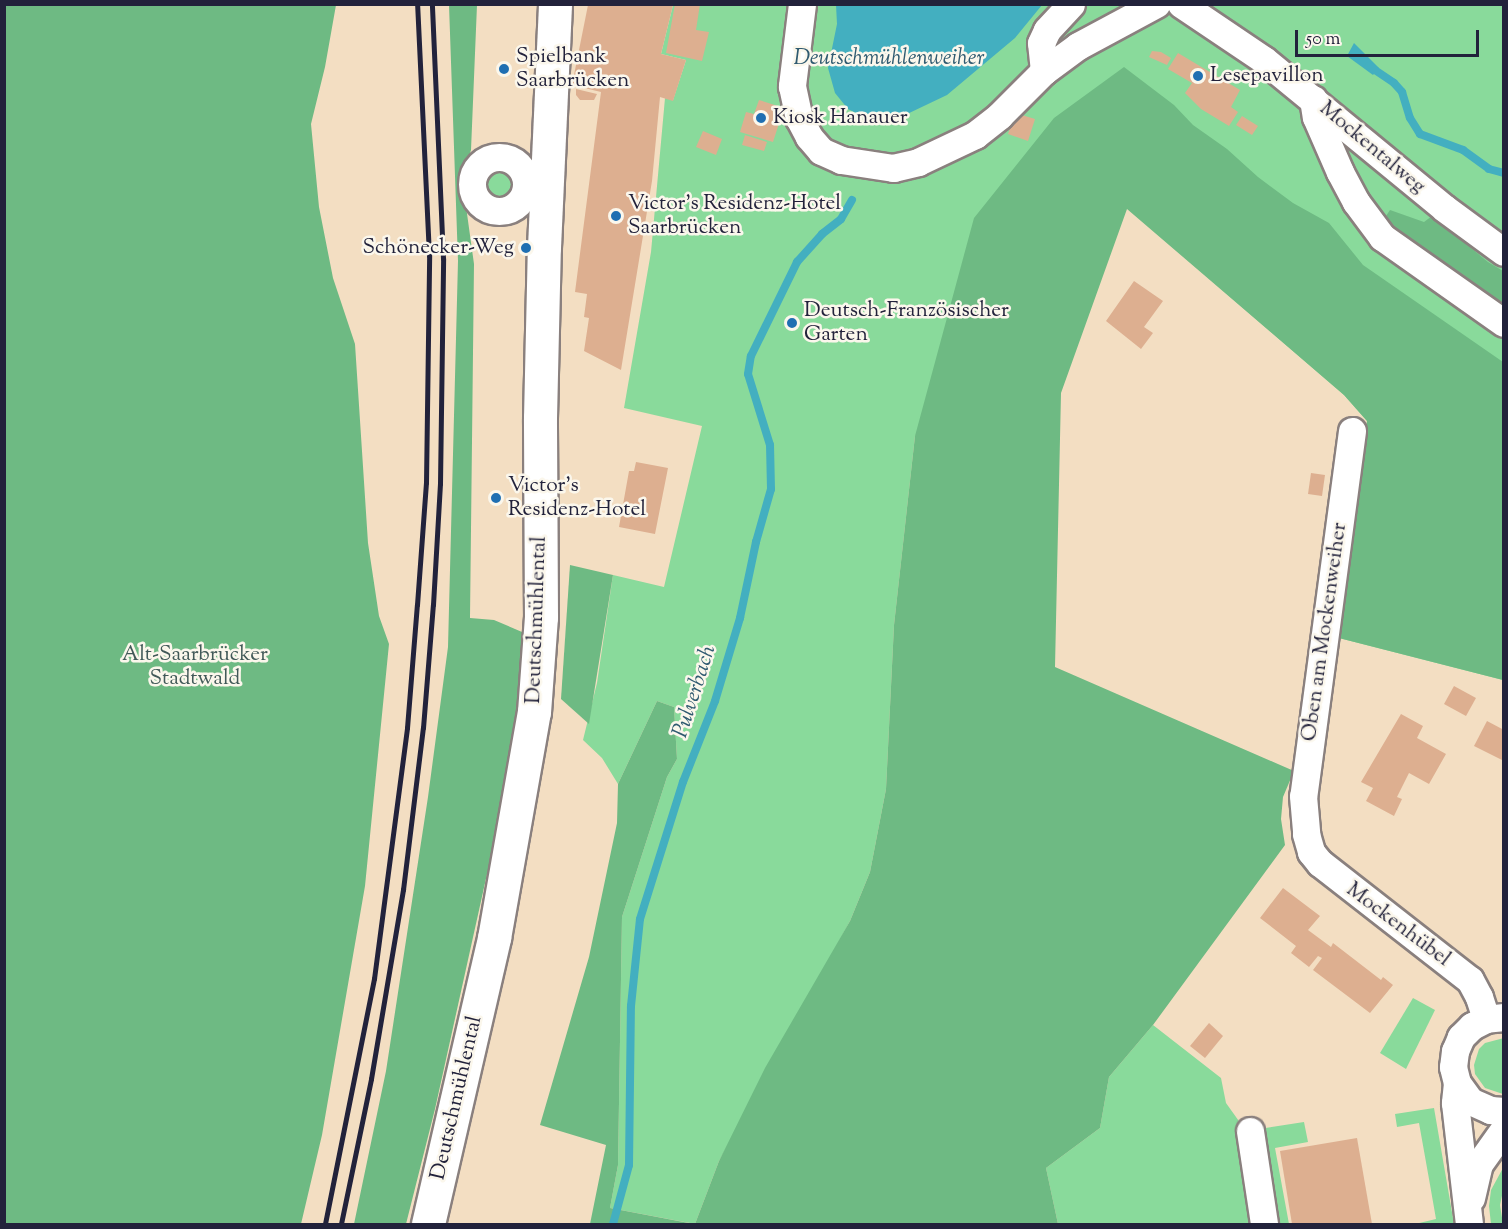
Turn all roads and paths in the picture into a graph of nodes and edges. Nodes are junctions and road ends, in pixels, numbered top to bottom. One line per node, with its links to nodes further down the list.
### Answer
1 (555, 4): 18 (main road, Deutschmühlental)
2 (802, 4): 6 (street)
3 (1071, 4): 6 (street)
4 (1156, 4): 6 (street)
5 (1181, 4): 7 (street, Mockentalweg)
6 (1044, 71)
7 (1313, 99): 8 (street, Mockentalweg); 9 (street)
8 (1503, 252)
9 (1503, 323)
10 (1352, 431): 11 (street, Oben am Mockenweiher)
11 (1306, 834): 12 (street, Mockenhübel)
12 (1495, 1018): 13 (street)
13 (1457, 1083): 14 (street); 17 (street)
14 (1503, 1111)
15 (1503, 1128): 17 (street)
16 (1250, 1131): 19 (street)
17 (1468, 1219)
18 (428, 1224)
19 (1264, 1224)

